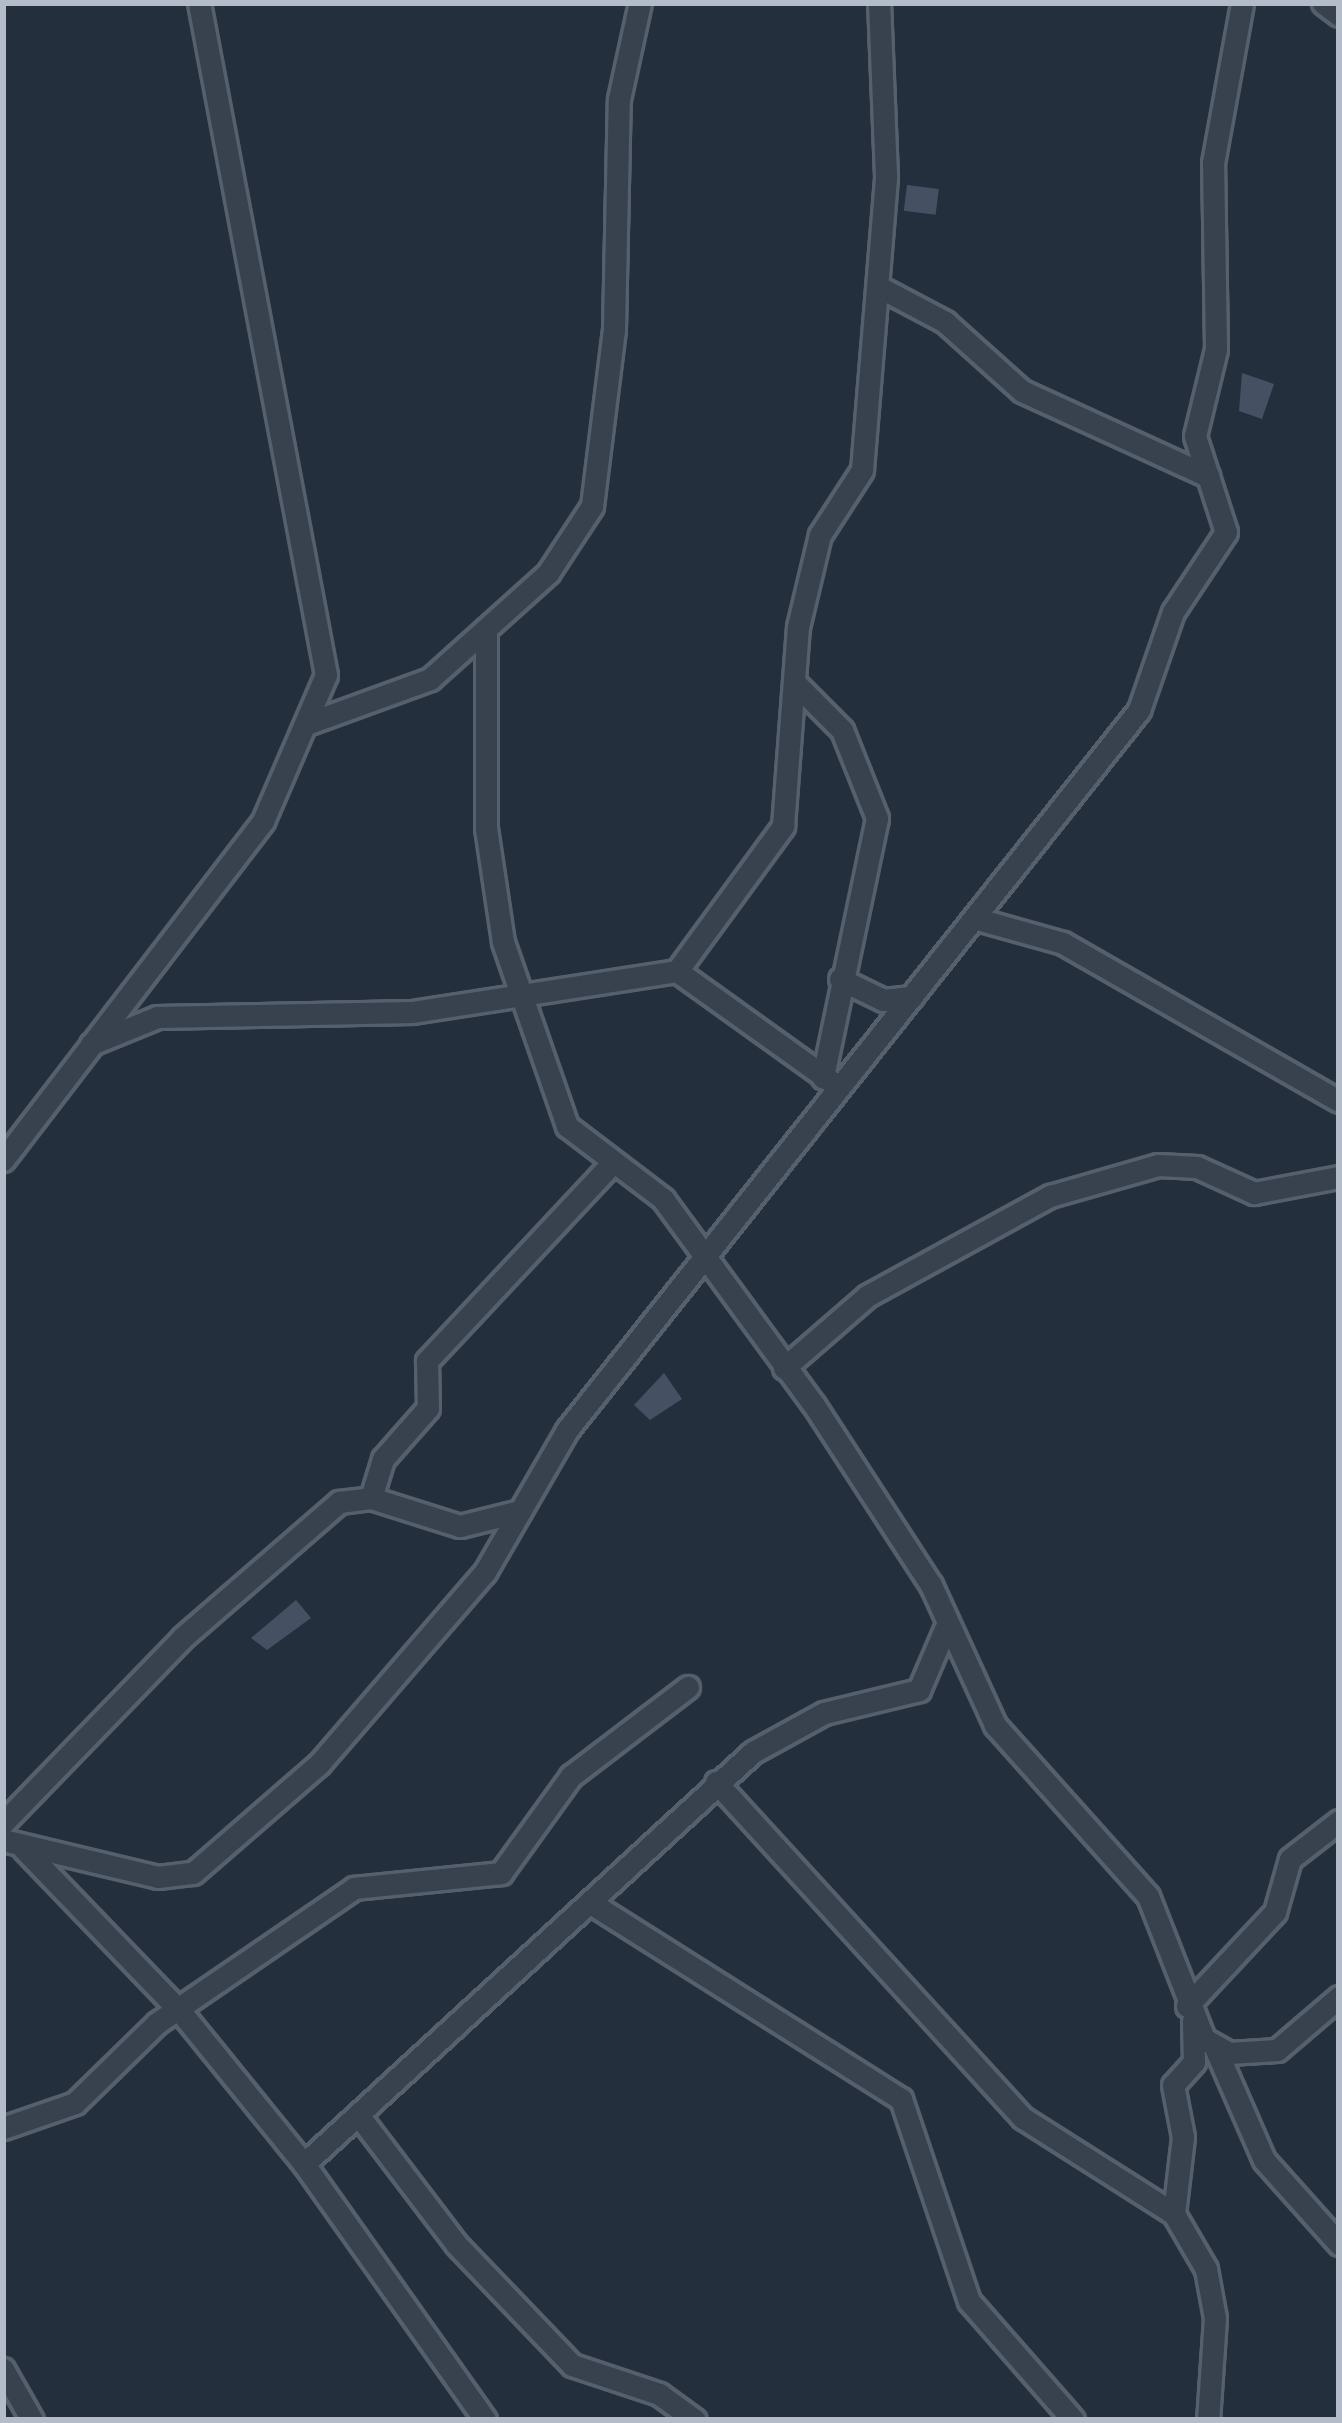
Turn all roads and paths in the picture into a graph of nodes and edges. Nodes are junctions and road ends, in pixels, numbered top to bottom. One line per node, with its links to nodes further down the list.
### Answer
1 (200, 3): 11 (street)
2 (640, 3): 9 (street)
3 (879, 3): 7 (street)
4 (1242, 3): 8 (street)
5 (1324, 3): 6 (street)
6 (1339, 15)
7 (879, 287): 8 (street); 10 (street)
8 (1208, 476): 12 (street)
9 (486, 629): 11 (street); 16 (street)
10 (794, 682): 13 (street); 14 (street)
11 (309, 724): 17 (street)
12 (977, 919): 15 (street); 19 (street)
13 (677, 971): 16 (street); 18 (street)
14 (840, 979): 15 (street); 18 (street)
15 (912, 997): 18 (street)
16 (514, 1001): 17 (street); 21 (street)
17 (88, 1046): 20 (street)
18 (831, 1082): 23 (street)
19 (1339, 1101)
20 (3, 1160)
21 (613, 1162): 23 (street); 25 (street)
22 (1339, 1177): 24 (street)
23 (705, 1264): 24 (street); 26 (street)
24 (784, 1368): 27 (street)
25 (371, 1498): 26 (street); 31 (street)
26 (520, 1511): 32 (street)
27 (945, 1628): 29 (street); 36 (street)
28 (688, 1687): 35 (street)
29 (716, 1782): 33 (street); 41 (street)
30 (1339, 1821): 36 (street)
31 (3, 1823)
32 (13, 1844): 35 (street)
33 (597, 1907): 38 (street); 47 (street)
34 (1339, 1997): 37 (street)
35 (180, 2011): 39 (street); 40 (street)
36 (1190, 2013): 37 (street); 41 (street)
37 (1216, 2050): 42 (street)
38 (359, 2116): 40 (street); 46 (street)
39 (3, 2128)
40 (304, 2164): 45 (street)
41 (1174, 2214): 48 (street)
42 (1339, 2244)
43 (3, 2369): 44 (street)
44 (32, 2420)
45 (485, 2420)
46 (695, 2420)
47 (1073, 2420)
48 (1208, 2420)

